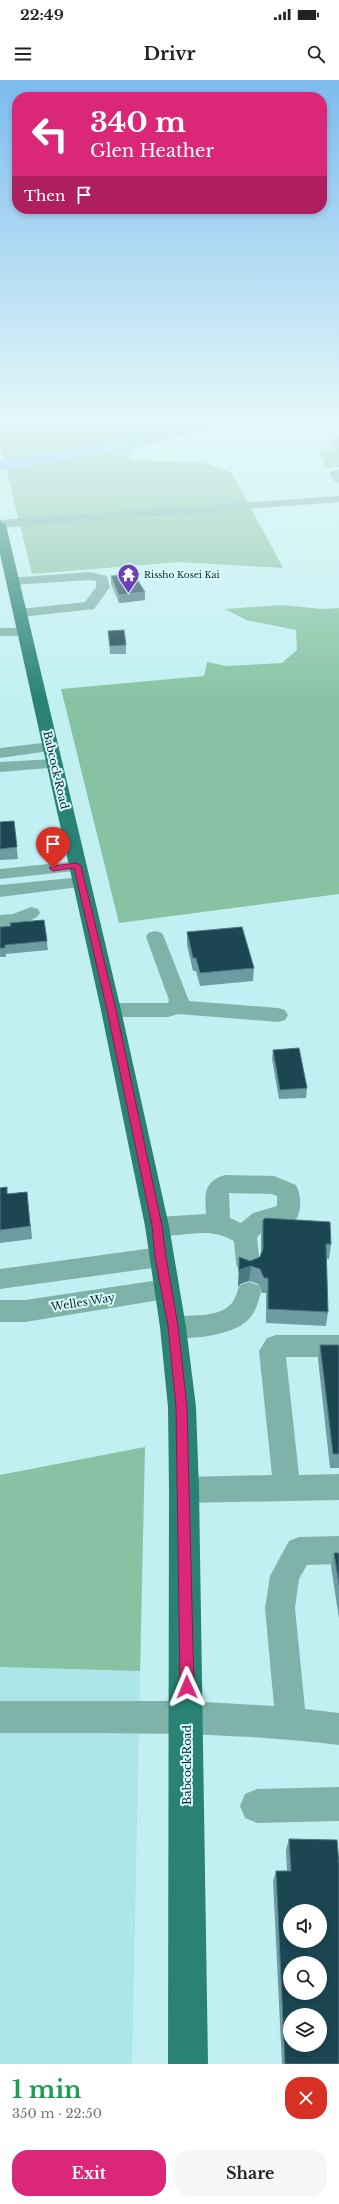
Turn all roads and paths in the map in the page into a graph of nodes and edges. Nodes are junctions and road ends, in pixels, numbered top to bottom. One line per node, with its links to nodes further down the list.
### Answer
1 (141, 514): 2 (street)
2 (0, 524): 3 (main road, Babcock Road)
3 (13, 581): 4 (main road, Babcock Road); 4 (street)
4 (19, 619): 5 (street); 7 (main road, Babcock Road)
5 (0, 632)
6 (0, 752): 7 (street)
7 (53, 755): 8 (street); 10 (main road, Babcock Road)
8 (0, 766)
9 (0, 874): 10 (street)
10 (79, 874): 11 (street); 16 (main road, Babcock Road)
11 (0, 891)
12 (31, 913): 13 (street)
13 (0, 921)
14 (154, 937): 15 (street)
15 (177, 1007): 16 (street); 17 (street)
16 (111, 1010): 19 (main road, Babcock Road)
17 (278, 1015)
18 (218, 1223): 19 (street); 20 (street); 20 (street)
19 (157, 1226): 21 (main road, Babcock Road)
20 (245, 1236): 22 (street)
21 (160, 1257): 23 (street); 24 (main road, Babcock Road)
22 (248, 1264)
23 (0, 1279)
24 (166, 1289): 26 (street, Welles Way); 27 (main road, Babcock Road)
25 (249, 1292): 27 (street)
26 (0, 1311)
27 (173, 1326): 31 (main road, Babcock Road)
28 (339, 1346): 30 (street)
29 (339, 1487): 30 (street)
30 (287, 1488): 31 (street)
31 (184, 1490): 34 (main road, Babcock Road)
32 (339, 1550): 35 (street)
33 (0, 1717): 34 (street)
34 (187, 1717): 35 (street); 39 (main road, Babcock Road)
35 (291, 1723): 36 (street)
36 (339, 1729)
37 (339, 1804): 38 (street)
38 (257, 1806)
39 (188, 2064)

